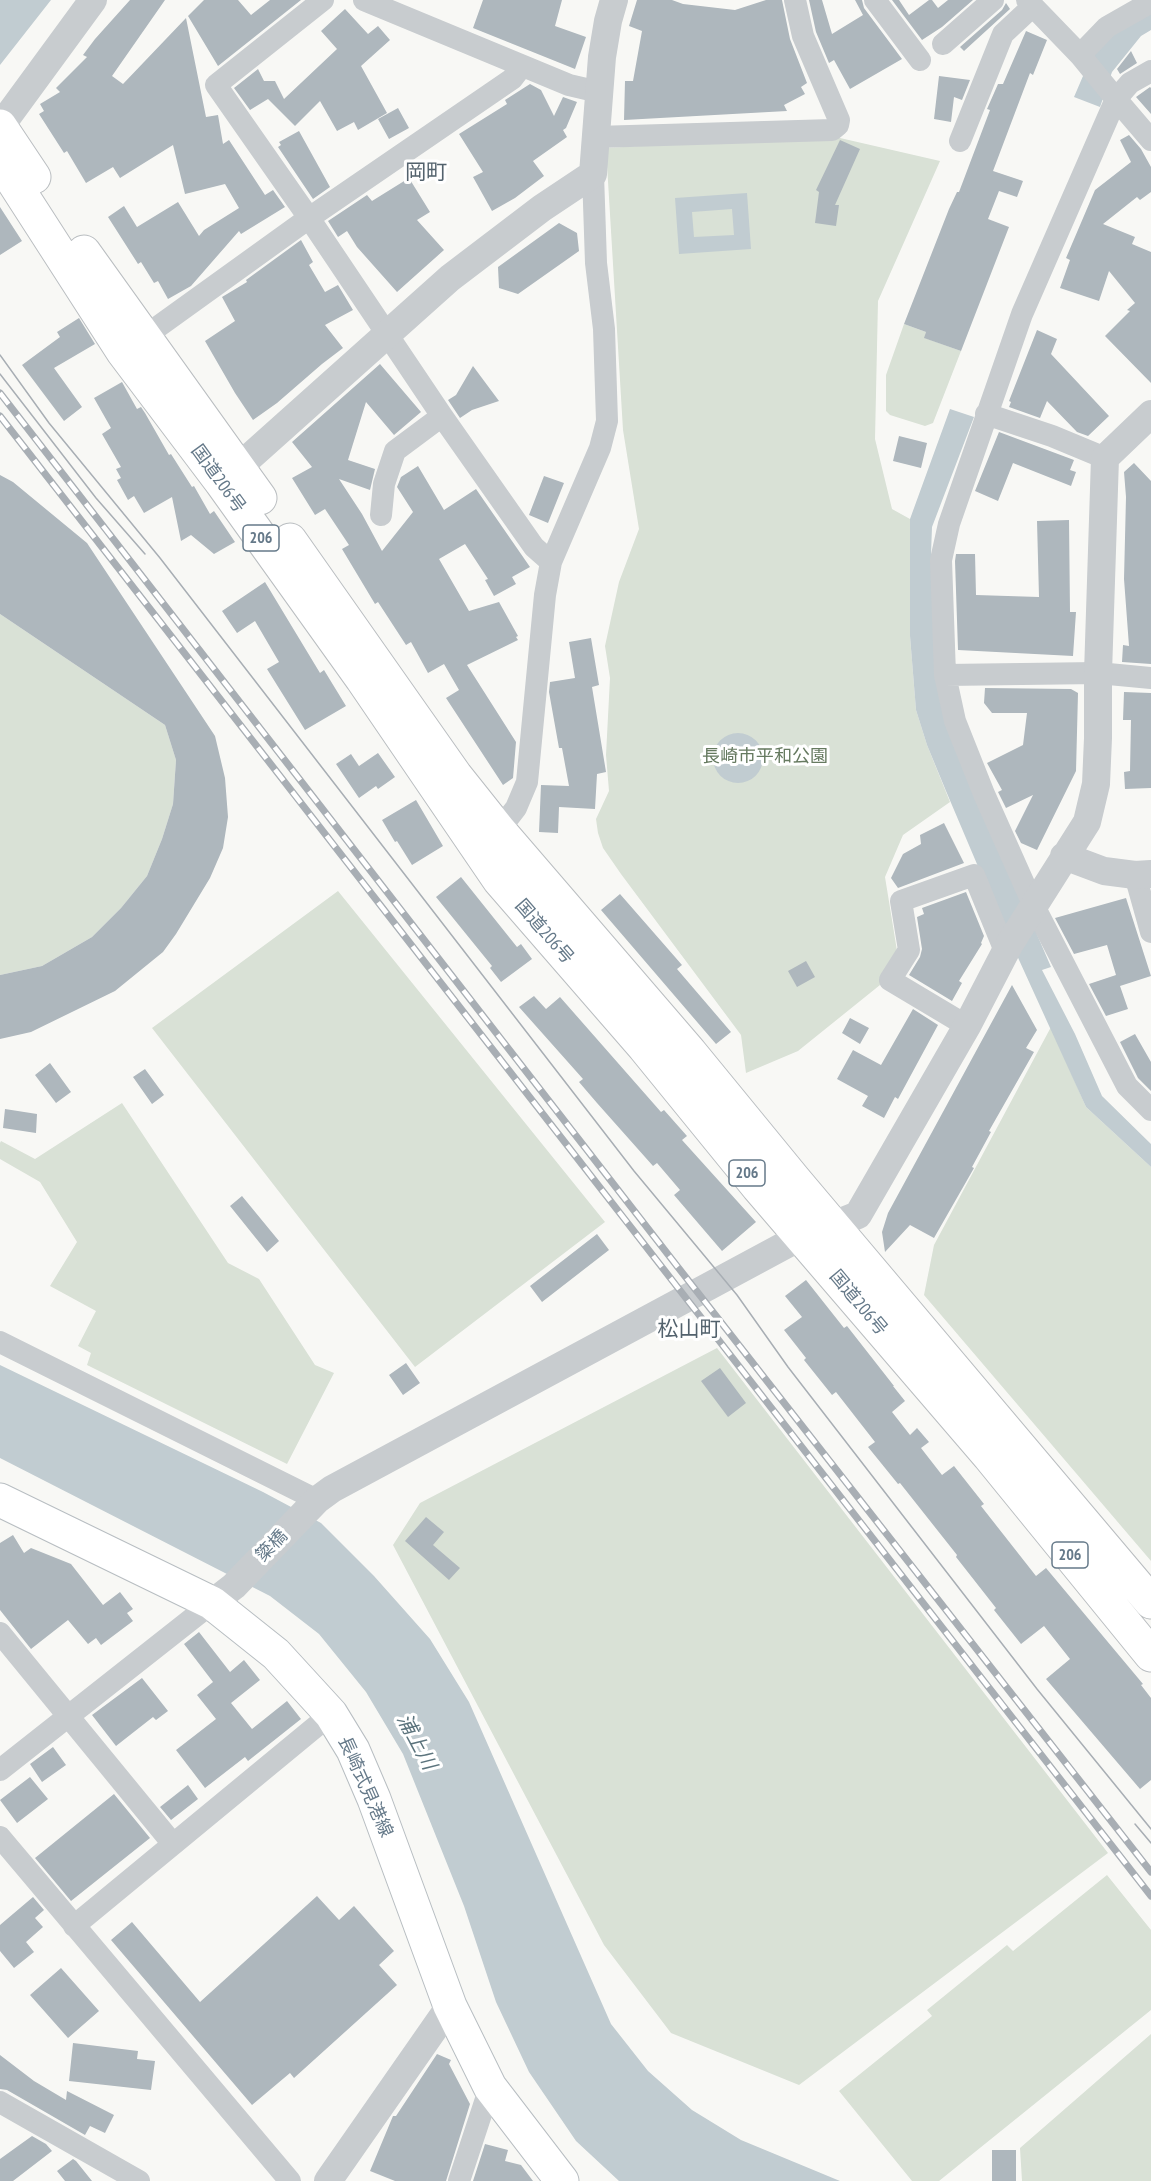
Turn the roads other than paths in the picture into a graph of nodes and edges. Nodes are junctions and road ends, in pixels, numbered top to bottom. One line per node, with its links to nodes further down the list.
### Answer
1 (93, 0): 17 (street)
2 (323, 0): 23 (street)
3 (364, 0): 13 (street)
4 (614, 0): 15 (street)
5 (795, 0): 18 (street)
6 (875, 0): 12 (street)
7 (993, 0): 10 (street)
8 (1151, 2): 11 (street)
9 (1030, 3): 11 (street); 20 (street)
10 (943, 44)
11 (1082, 59): 16 (street)
12 (920, 60)
13 (522, 66): 15 (street); 23 (street)
14 (1151, 70): 16 (street)
15 (599, 92): 18 (street)
16 (1113, 96): 19 (street); 26 (street)
17 (0, 126): 25 (main road, 国道206号 / 206)
18 (596, 137): 22 (street)
19 (1151, 140)
20 (960, 141)
21 (0, 161): 25 (main road, 国道206号 / 206)
22 (593, 174): 24 (street); 32 (street)
23 (309, 218): 24 (street); 25 (street)
24 (387, 335): 28 (street); 30 (street)
25 (134, 344): 30 (main road, 国道206号 / 206)
26 (986, 414): 29 (street); 34 (street)
27 (1151, 414): 29 (street)
28 (442, 417): 31 (street); 32 (street)
29 (1105, 458): 33 (street, 簗橋)
30 (230, 475): 36 (main road, 国道206号 / 206); 45 (main road, 国道206号 / 206)
31 (381, 515)
32 (551, 562): 36 (street)
33 (1098, 673): 34 (street); 35 (street); 37 (street, 簗橋)
34 (945, 675): 39 (street)
35 (1151, 678)
36 (499, 830): 44 (main road, 国道206号 / 206)
37 (1064, 856): 38 (street); 39 (street, 簗橋)
38 (1143, 875): 40 (street)
39 (1032, 906): 41 (street, 簗橋); 43 (street)
40 (1151, 932)
41 (1007, 948): 42 (street, 簗橋); 42 (street)
42 (967, 1026): 44 (street, 簗橋)
43 (1151, 1110)
44 (833, 1224): 45 (street, 簗橋); 50 (main road, 国道206号 / 206)
45 (802, 1237): 48 (street, 簗橋); 52 (main road, 国道206号 / 206)
46 (0, 1342): 48 (street)
47 (0, 1500): 49 (main road, 長崎式見港線)
48 (314, 1503): 49 (street, 簗橋)
49 (223, 1595): 53 (main road, 長崎式見港線); 54 (street)
50 (1151, 1602)
51 (0, 1633): 54 (street)
52 (1151, 1655)
53 (331, 1714): 57 (street); 59 (main road, 長崎式見港線)
54 (68, 1715): 55 (street); 57 (street)
55 (0, 1770)
56 (0, 1837): 58 (street)
57 (173, 1844): 58 (street)
58 (74, 1926): 63 (street)
59 (450, 2006): 60 (main road, 長崎式見港線); 64 (street)
60 (490, 2087): 65 (street); 66 (main road, 長崎式見港線)
61 (0, 2102): 62 (street)
62 (139, 2181)
63 (290, 2181)
64 (328, 2181)
65 (459, 2181)
66 (562, 2181)

